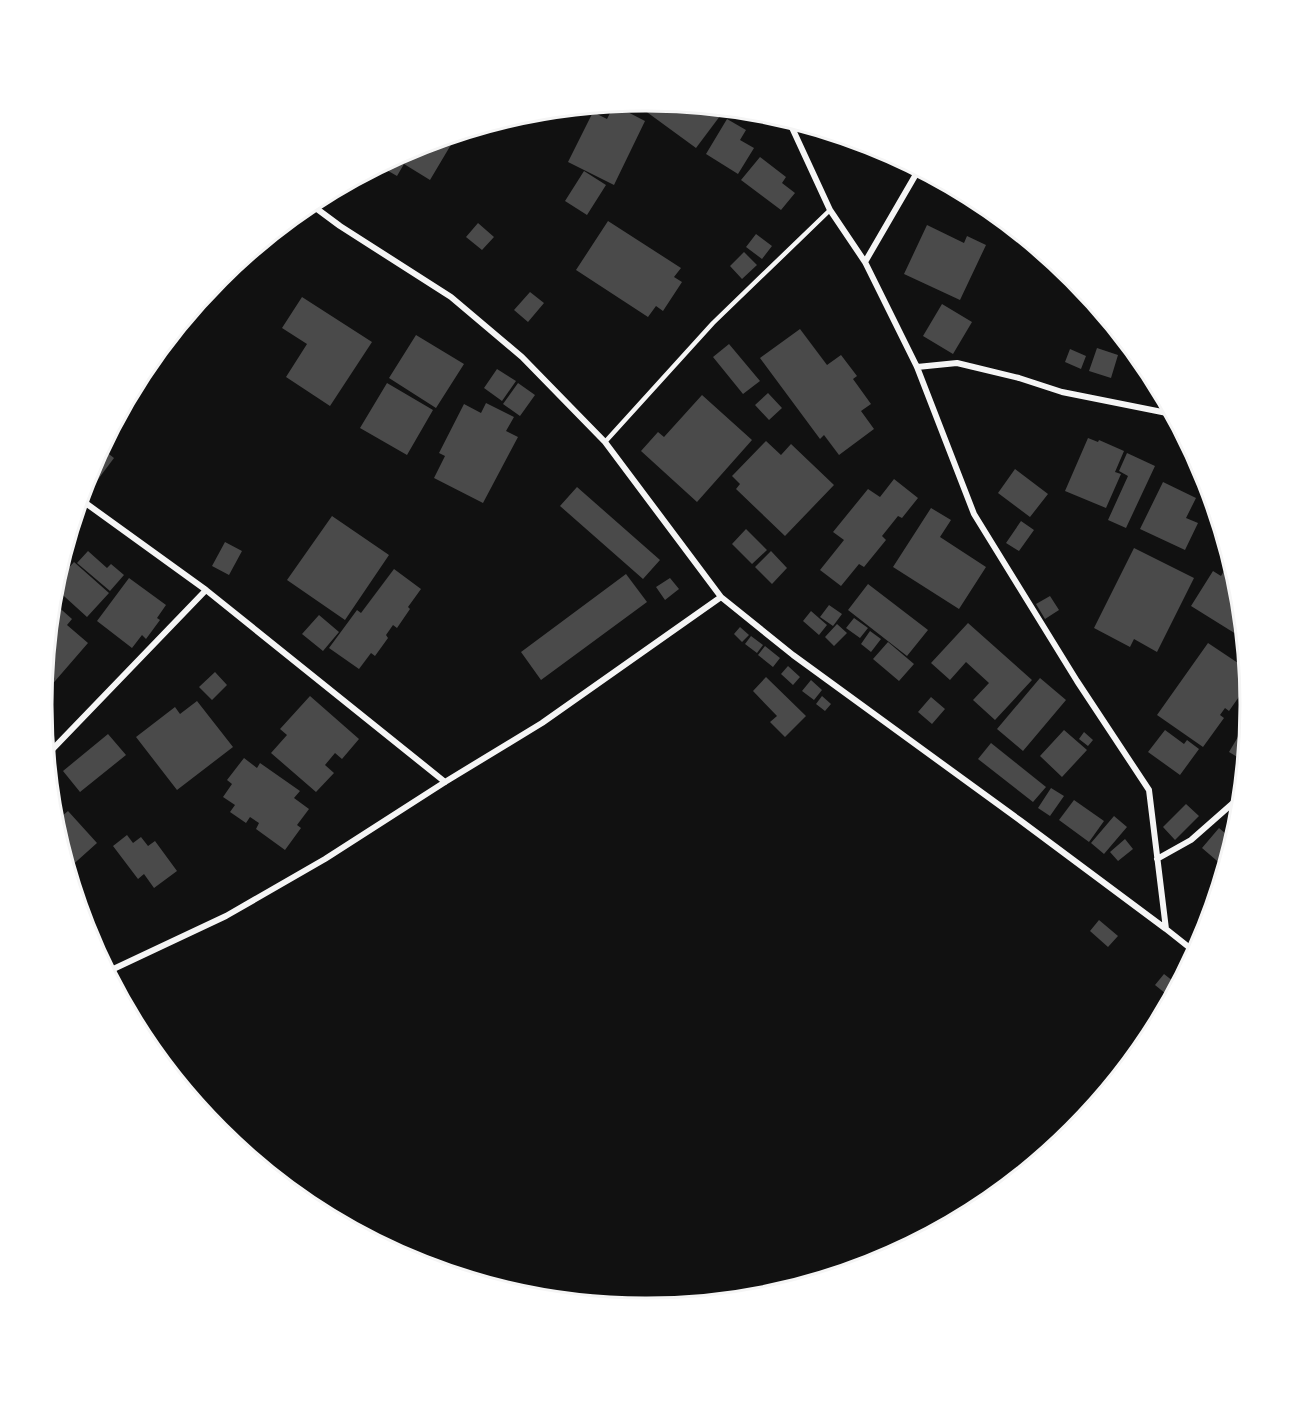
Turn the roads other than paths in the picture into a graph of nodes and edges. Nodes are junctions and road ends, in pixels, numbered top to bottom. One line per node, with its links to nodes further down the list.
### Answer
1 (793, 129): 4 (street)
2 (915, 176): 5 (street)
3 (318, 210): 8 (street)
4 (830, 210): 5 (street); 8 (lane)
5 (865, 262): 6 (street)
6 (917, 367): 7 (street); 15 (street)
7 (1162, 412)
8 (605, 442): 11 (street)
9 (88, 504): 10 (street)
10 (206, 590): 12 (street); 13 (street)
11 (721, 597): 13 (street); 16 (street)
12 (54, 747)
13 (445, 782): 18 (street)
14 (1230, 805): 15 (street)
15 (1157, 859): 16 (street)
16 (1166, 929): 17 (street)
17 (1188, 946)
18 (115, 968)

